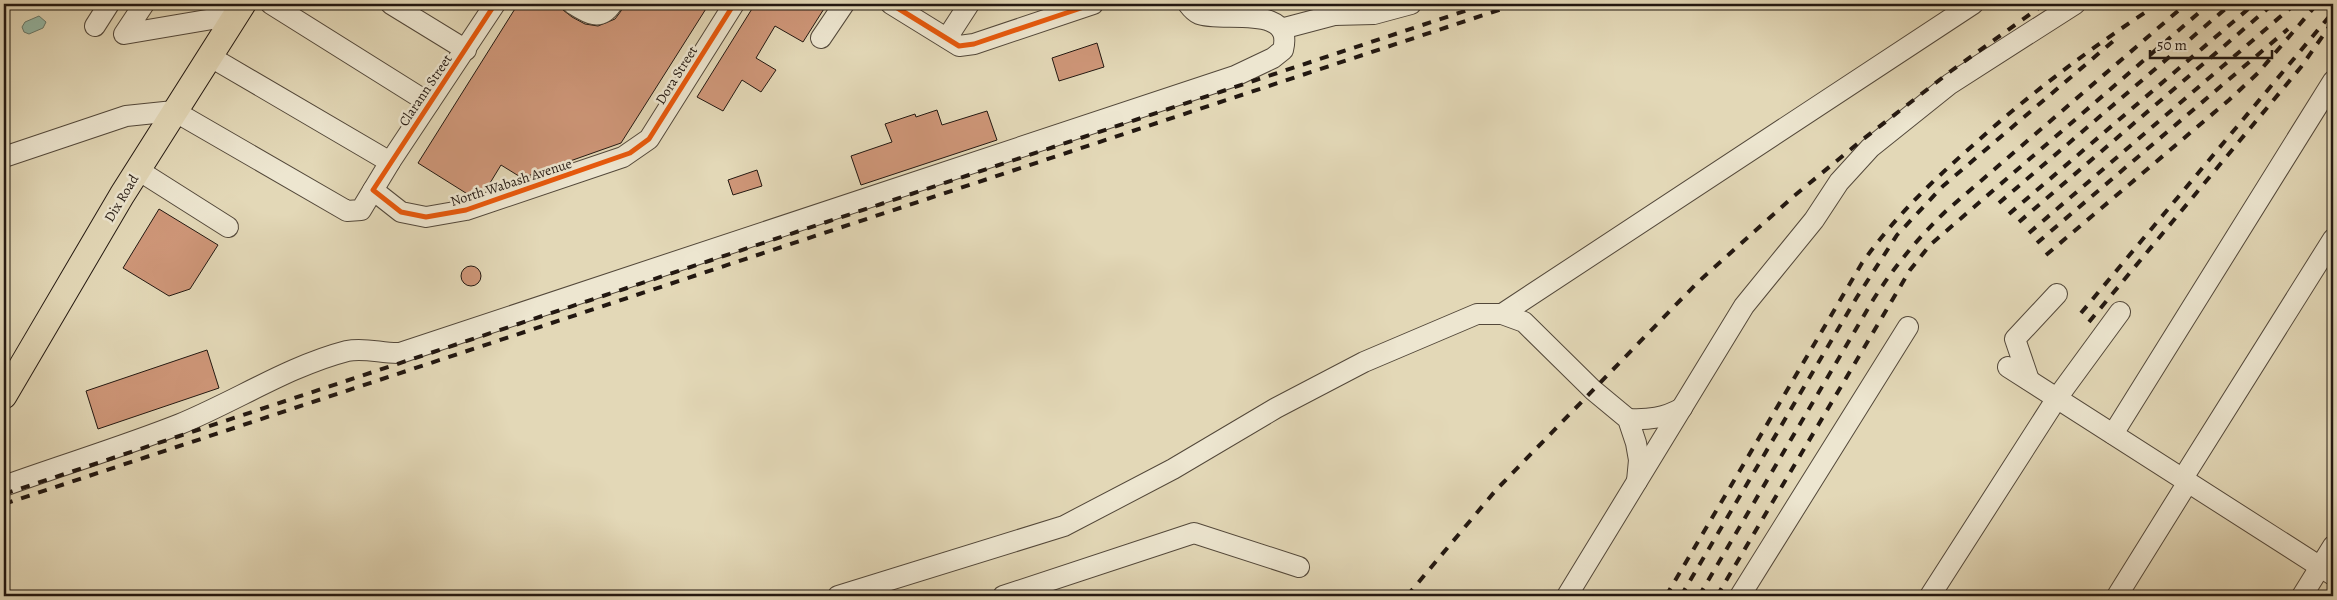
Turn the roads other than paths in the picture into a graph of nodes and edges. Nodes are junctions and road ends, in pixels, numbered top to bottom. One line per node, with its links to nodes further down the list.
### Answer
1 (109, 4): 19 (street)
2 (144, 4): 17 (street)
3 (271, 4): 26 (street)
4 (391, 4): 23 (street)
5 (495, 4): 23 (street, Clarann Street)
6 (573, 4): 7 (street)
7 (612, 4)
8 (734, 4): 28 (street, Dora Street)
9 (844, 4): 21 (street)
10 (891, 4): 22 (street)
11 (969, 4): 22 (street)
12 (1093, 4): 22 (street)
13 (1188, 4): 20 (street)
14 (1411, 4): 18 (street)
15 (1973, 4): 37 (street)
16 (2075, 4): 43 (street)
17 (239, 9): 24 (main road, Dix Road)
18 (1340, 9): 20 (street)
19 (95, 26)
20 (1281, 29): 48 (street)
21 (820, 38)
22 (948, 38)
23 (466, 50): 26 (street, Clarann Street)
24 (209, 56): 27 (main road, Dix Road); 30 (street)
25 (2333, 81): 45 (street)
26 (429, 103): 30 (street, Clarann Street)
27 (174, 111): 29 (street); 31 (main road, Dix Road); 32 (street, Clarann Street)
28 (630, 153): 32 (street, North Wabash Avenue)
29 (4, 157)
30 (390, 162): 32 (street, Clarann Street)
31 (138, 170): 33 (street); 41 (main road, Dix Road)
32 (373, 190)
33 (228, 227)
34 (2333, 239): 46 (street)
35 (2057, 294): 40 (street)
36 (2120, 312): 42 (street)
37 (1502, 314): 44 (street); 52 (street)
38 (1908, 327): 55 (street)
39 (2008, 367): 40 (street)
40 (2029, 380): 42 (street)
41 (4, 396)
42 (2057, 398): 45 (street); 56 (street)
43 (1682, 408): 44 (street); 47 (street)
44 (1628, 419): 47 (street)
45 (2113, 434): 46 (street)
46 (2186, 480): 51 (street); 57 (street)
47 (1637, 481): 54 (street)
48 (4, 486)
49 (2333, 546): 51 (street)
50 (1300, 567): 53 (street)
51 (2327, 571): 58 (street)
52 (838, 596)
53 (1003, 596)
54 (1567, 596)
55 (1740, 596)
56 (1930, 596)
57 (2117, 596)
58 (2302, 596)

